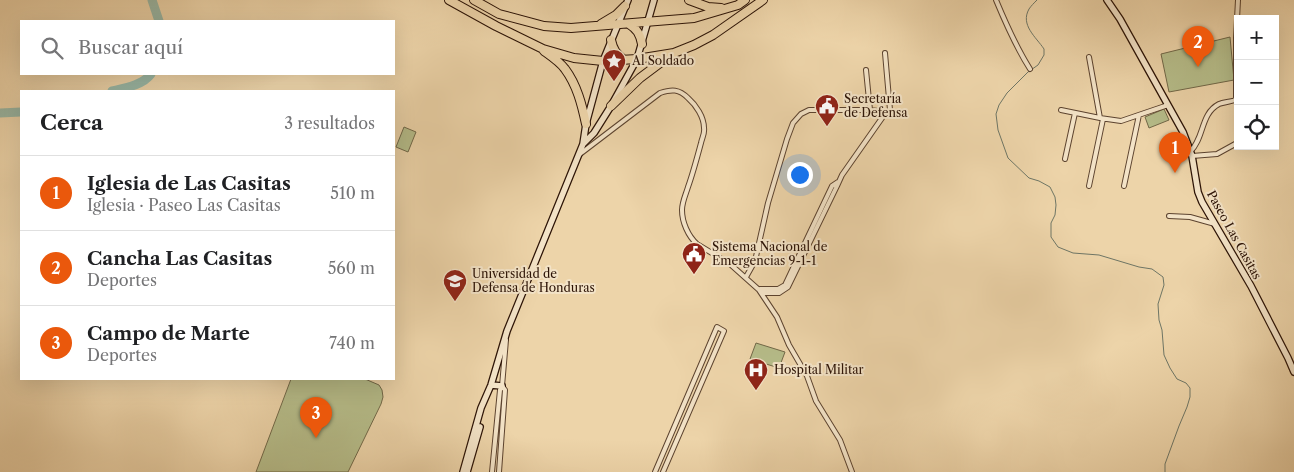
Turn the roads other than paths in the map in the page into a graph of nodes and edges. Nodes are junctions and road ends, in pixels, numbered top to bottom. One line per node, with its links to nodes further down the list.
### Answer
1 (449, 0): 18 (highway)
2 (474, 0): 15 (highway)
3 (654, 0): 12 (main road)
4 (690, 0): 11 (highway)
5 (745, 0): 11 (highway)
6 (763, 0): 19 (highway)
7 (996, 0): 25 (street)
8 (1107, 0): 27 (main road, Paseo Las Casitas)
9 (1238, 0): 39 (street)
10 (626, 3): 14 (main road); 15 (highway)
11 (728, 8): 12 (highway)
12 (648, 23): 13 (highway); 17 (main road)
13 (629, 24): 14 (highway); 17 (highway)
14 (617, 25): 15 (highway); 16 (main road)
15 (592, 26)
16 (611, 40): 23 (highway); 24 (main road)
17 (642, 44): 22 (main road)
18 (543, 49): 24 (highway); 35 (highway)
19 (674, 53): 22 (highway); 28 (highway)
20 (884, 53): 32 (street)
21 (1088, 58): 34 (street)
22 (637, 59): 23 (highway); 28 (main road)
23 (624, 60): 24 (highway)
24 (603, 61): 35 (main road)
25 (1030, 69)
26 (866, 70): 29 (street)
27 (1168, 105): 33 (street); 39 (main road, Paseo Las Casitas)
28 (611, 106): 36 (main road)
29 (870, 110): 32 (street); 45 (street)
30 (1062, 110): 31 (street)
31 (1075, 113): 34 (street); 40 (street)
32 (882, 114): 46 (street)
33 (1139, 115): 34 (street); 42 (street)
34 (1101, 118): 41 (street)
35 (586, 124): 36 (main road)
36 (583, 144): 38 (main road)
37 (1234, 145): 39 (street)
38 (579, 154): 45 (street); 47 (main road)
39 (1191, 154): 44 (main road, Paseo Las Casitas)
40 (1065, 159)
41 (1088, 186)
42 (1124, 186)
43 (1169, 216): 44 (street)
44 (1214, 224): 49 (main road, Paseo Las Casitas)
45 (746, 277): 46 (street)
46 (758, 289): 61 (street)
47 (507, 331): 52 (main road); 53 (street)
48 (1294, 354): 49 (street)
49 (1288, 358): 50 (main road, Paseo Las Casitas)
50 (1293, 365): 51 (main road, Paseo Las Casitas)
51 (1294, 372)
52 (490, 384): 53 (main road); 54 (main road)
53 (502, 386): 57 (street); 58 (street)
54 (486, 398): 55 (main road); 56 (main road)
55 (463, 472)
56 (467, 472)
57 (492, 472)
58 (499, 472)
59 (655, 472): 60 (street)
60 (663, 472)
61 (852, 472)

